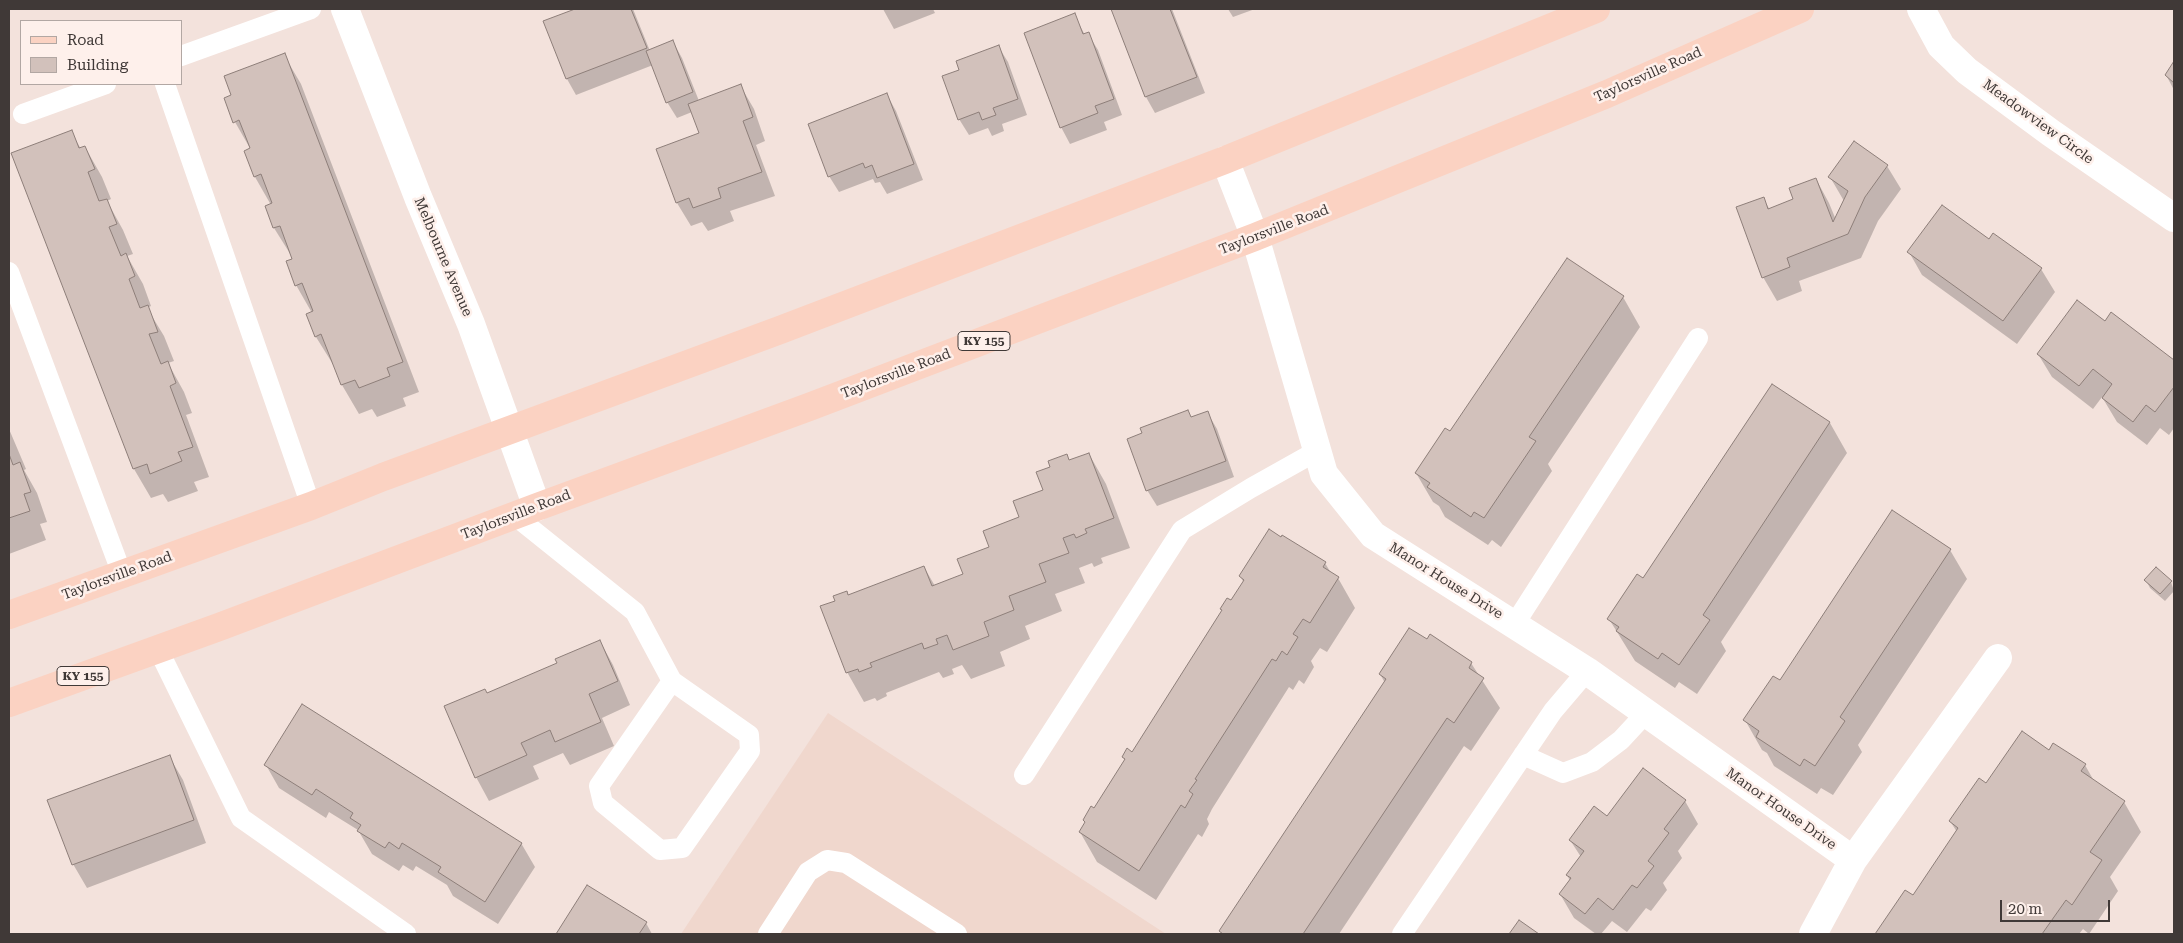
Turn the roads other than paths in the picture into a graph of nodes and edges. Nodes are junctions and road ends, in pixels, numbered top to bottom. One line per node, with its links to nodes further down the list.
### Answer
1 (311, 9): 6 (lane)
2 (345, 9): 15 (street, Melbourne Avenue)
3 (1596, 9): 10 (main road, Taylorsville Road)
4 (1800, 9): 12 (main road, Taylorsville Road / KY 155)
5 (1921, 9): 11 (street, Meadowview Circle)
6 (182, 56)
7 (103, 85): 9 (lane)
8 (165, 85): 17 (lane)
9 (23, 114)
10 (1225, 160): 12 (street, Manor House Drive); 15 (main road, Taylorsville Road)
11 (2174, 218)
12 (1256, 237): 16 (street, Manor House Drive); 18 (main road, Taylorsville Road / KY 155)
13 (9, 272): 19 (lane)
14 (1698, 338): 21 (lane)
15 (511, 431): 17 (main road, Taylorsville Road); 18 (street, Melbourne Avenue)
16 (1317, 452): 21 (street, Manor House Drive); 31 (lane)
17 (311, 506): 19 (main road, Taylorsville Road)
18 (526, 511): 22 (main road, Taylorsville Road / KY 155); 25 (lane)
19 (122, 574): 20 (main road, Taylorsville Road)
20 (9, 616)
21 (1514, 625): 24 (street, Manor House Drive)
22 (158, 648): 26 (main road, Taylorsville Road / KY 155); 33 (lane)
23 (1998, 658): 32 (street)
24 (1587, 671): 28 (street, Manor House Drive); 30 (lane)
25 (672, 681): 25 (lane)
26 (42, 691): 27 (main road, Taylorsville Road / KY 155); 29 (main road)
27 (9, 703)
28 (1646, 713): 30 (lane); 32 (street, Manor House Drive)
29 (9, 715)
30 (1523, 755): 36 (lane)
31 (1024, 775)
32 (1853, 860): 37 (street)
33 (406, 934)
34 (768, 934): 35 (lane)
35 (957, 934)
36 (1402, 934)
37 (1813, 934)

